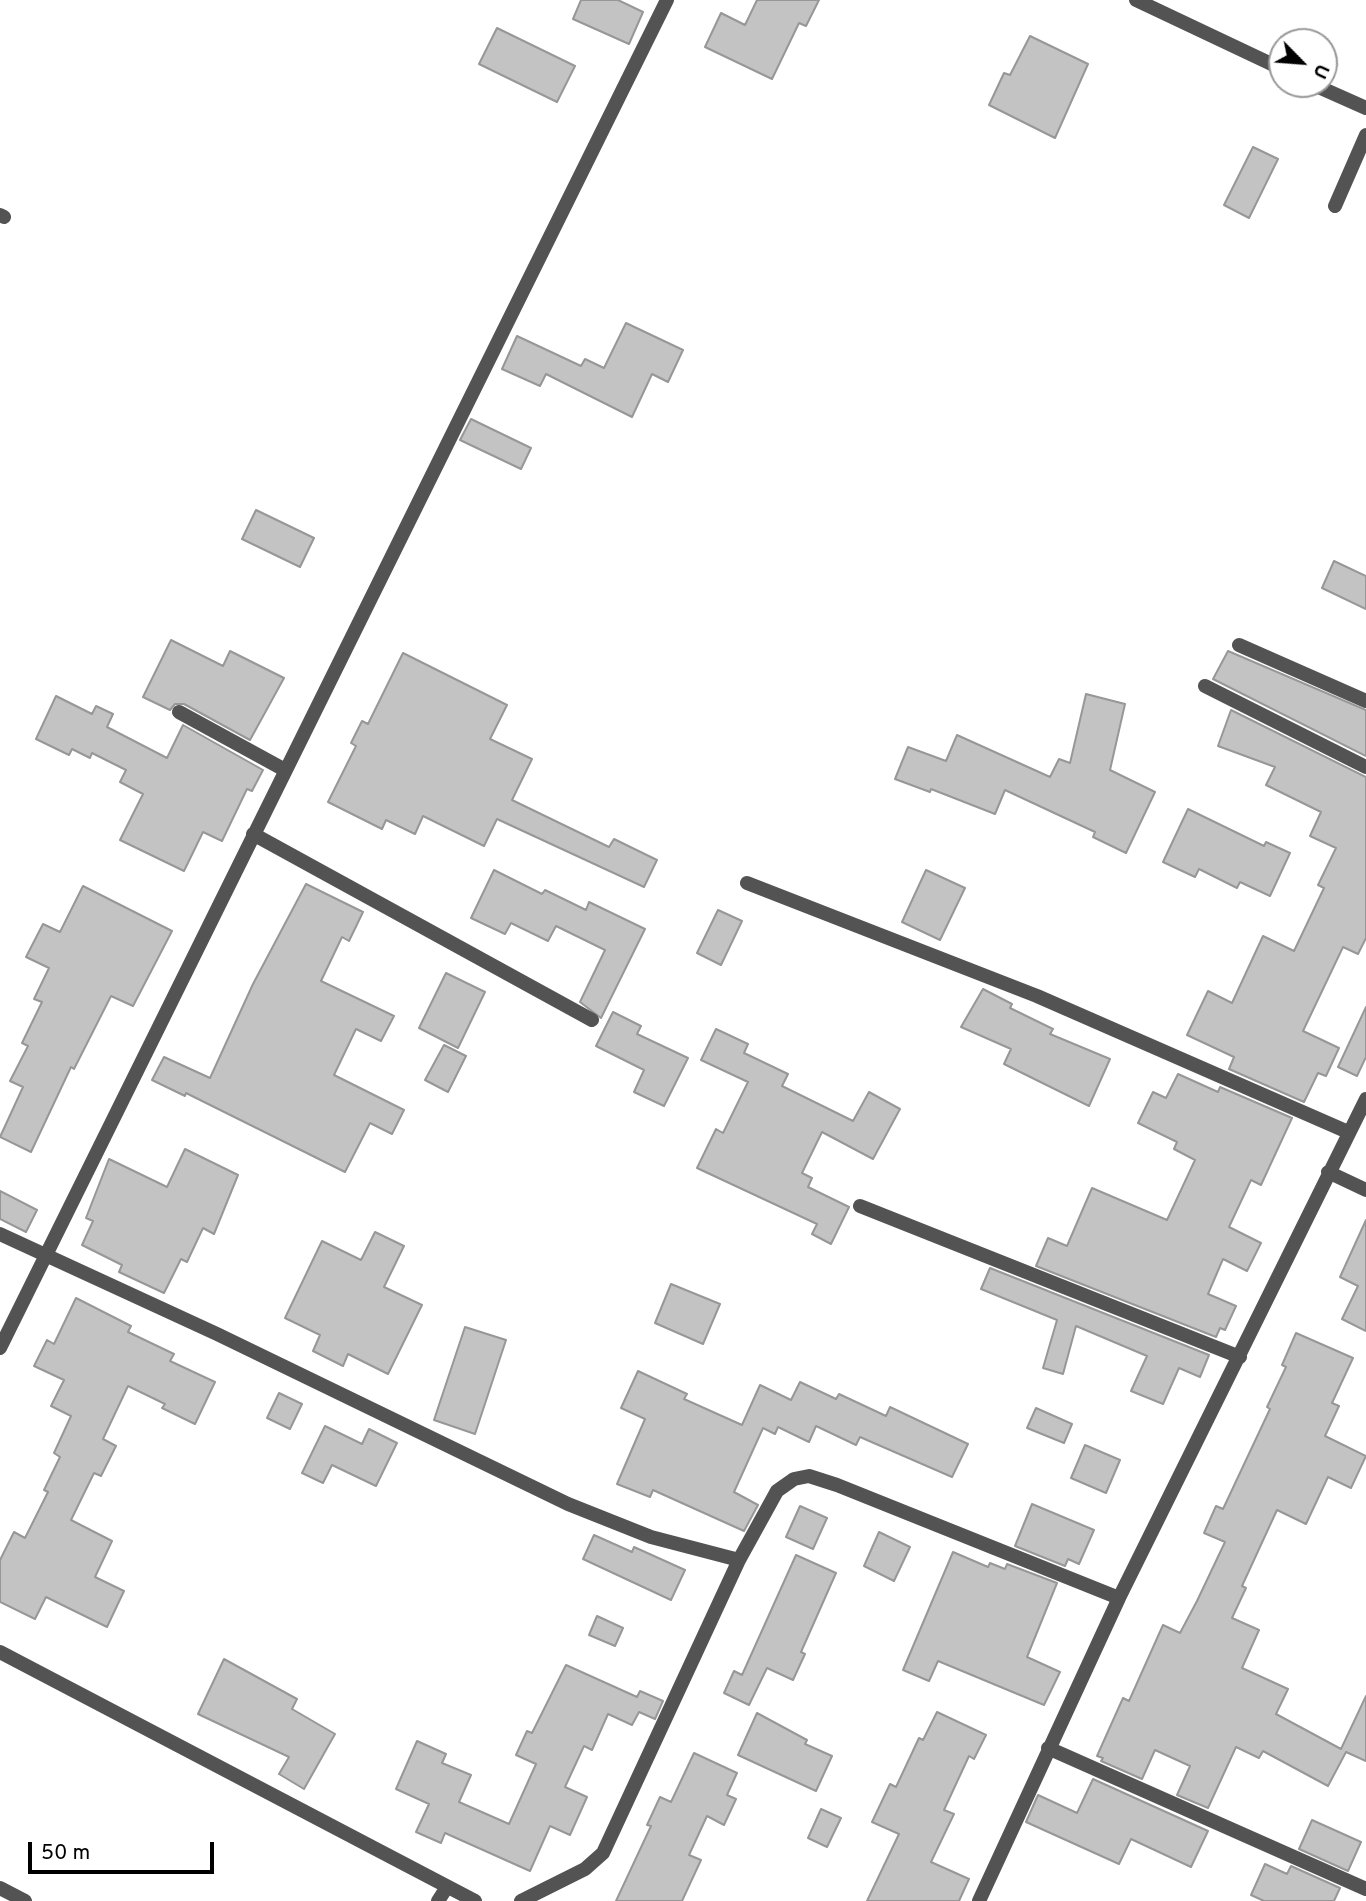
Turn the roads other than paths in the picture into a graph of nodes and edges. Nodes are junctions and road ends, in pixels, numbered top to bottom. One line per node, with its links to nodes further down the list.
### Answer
1 (667, 0): 13 (street)
2 (1136, 0): 3 (street)
3 (1268, 62)
4 (1338, 96): 5 (street)
5 (1366, 108)
6 (1366, 135): 7 (street)
7 (1335, 206)
8 (1239, 645): 10 (street)
9 (1205, 685): 12 (street)
10 (1366, 701)
11 (179, 712): 13 (street)
12 (1366, 767)
13 (285, 770): 14 (street)
14 (253, 834): 16 (street); 23 (street)
15 (747, 883): 18 (street)
16 (592, 1020)
17 (1366, 1099): 18 (street)
18 (1348, 1132): 19 (street)
19 (1328, 1172): 20 (street); 25 (street)
20 (1366, 1190)
21 (860, 1206): 25 (street)
22 (0, 1234): 23 (street)
23 (44, 1254): 24 (street); 26 (street)
24 (0, 1348)
25 (1240, 1357): 27 (street)
26 (739, 1560): 27 (street); 36 (street)
27 (1119, 1598): 29 (street)
28 (0, 1652): 30 (street)
29 (1048, 1748): 32 (street); 37 (street)
30 (447, 1887): 34 (street); 35 (street)
31 (0, 1888): 33 (street)
32 (1366, 1889)
33 (25, 1901)
34 (438, 1901)
35 (475, 1901)
36 (521, 1901)
37 (979, 1901)

